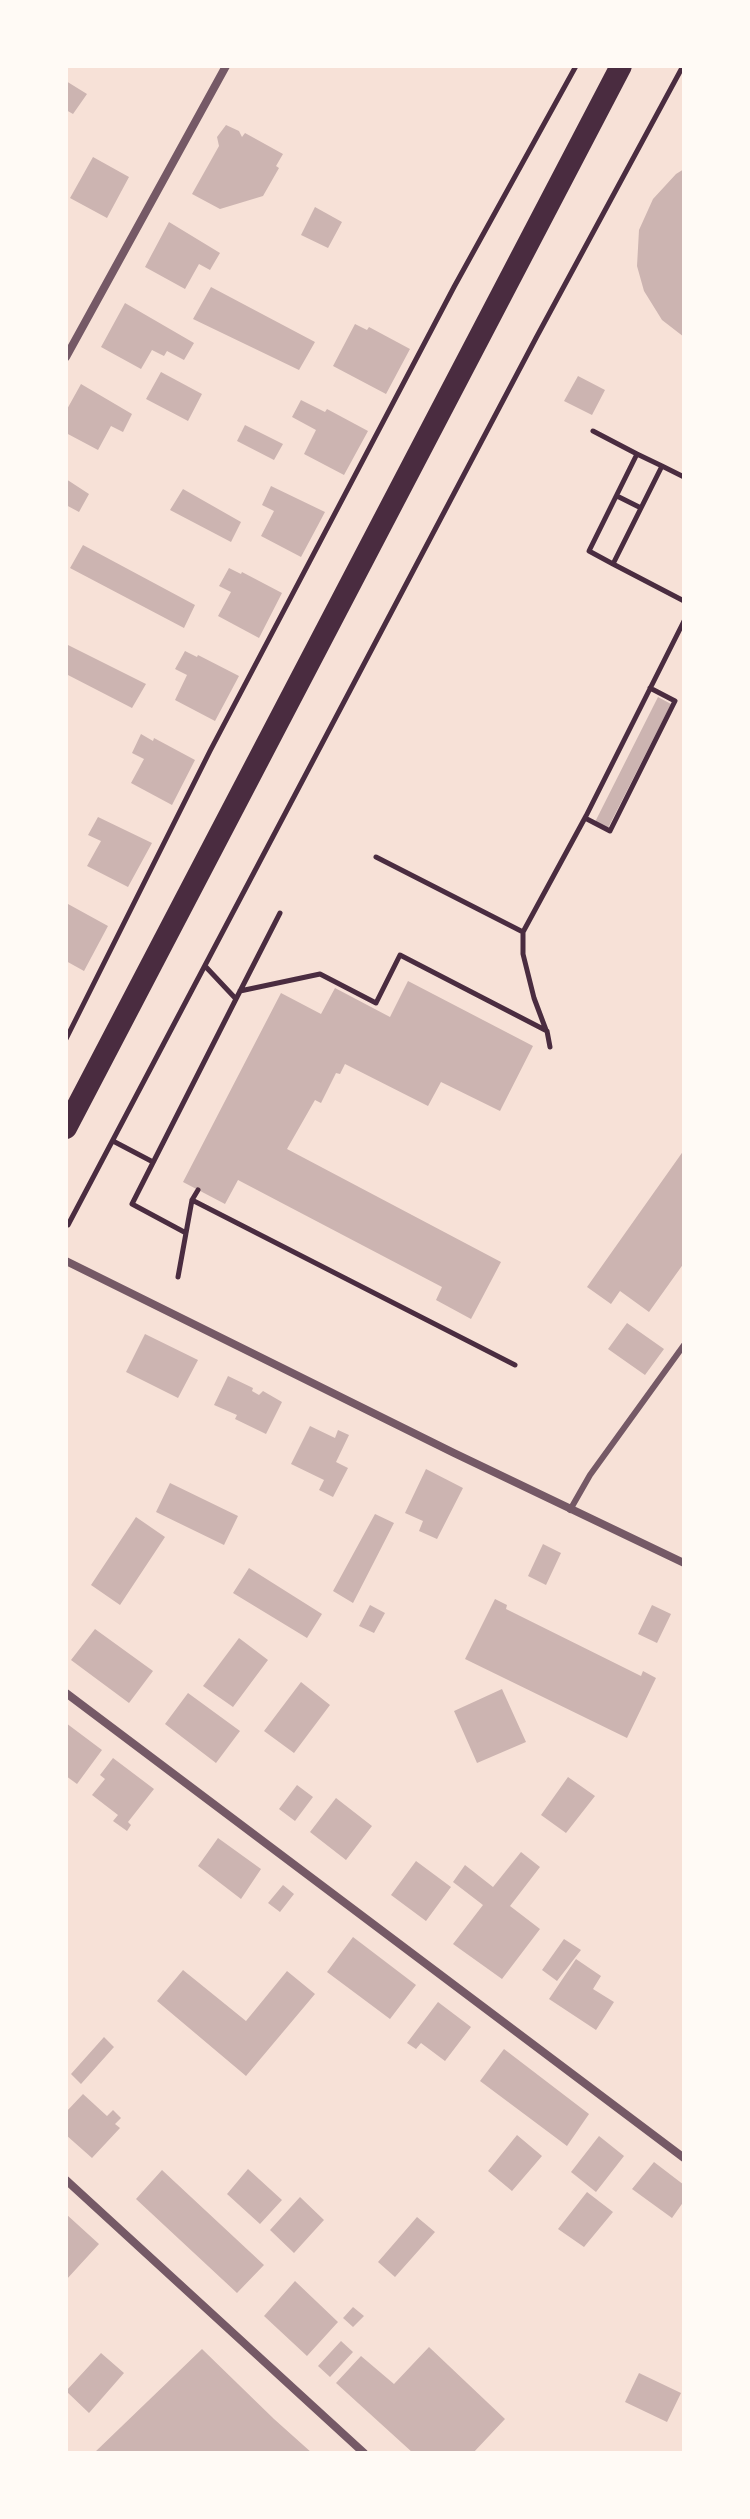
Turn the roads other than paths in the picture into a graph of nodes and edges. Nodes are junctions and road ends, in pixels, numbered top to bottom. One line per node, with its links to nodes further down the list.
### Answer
1 (226, 66): 3 (street)
2 (621, 66): 4 (highway)
3 (66, 357)
4 (66, 1128)
5 (66, 1261): 7 (street)
6 (684, 1345): 7 (lane)
7 (570, 1510): 8 (street)
8 (684, 1563)
9 (66, 1693): 10 (street)
10 (684, 2158)
11 (66, 2180): 12 (street)
12 (364, 2453)

